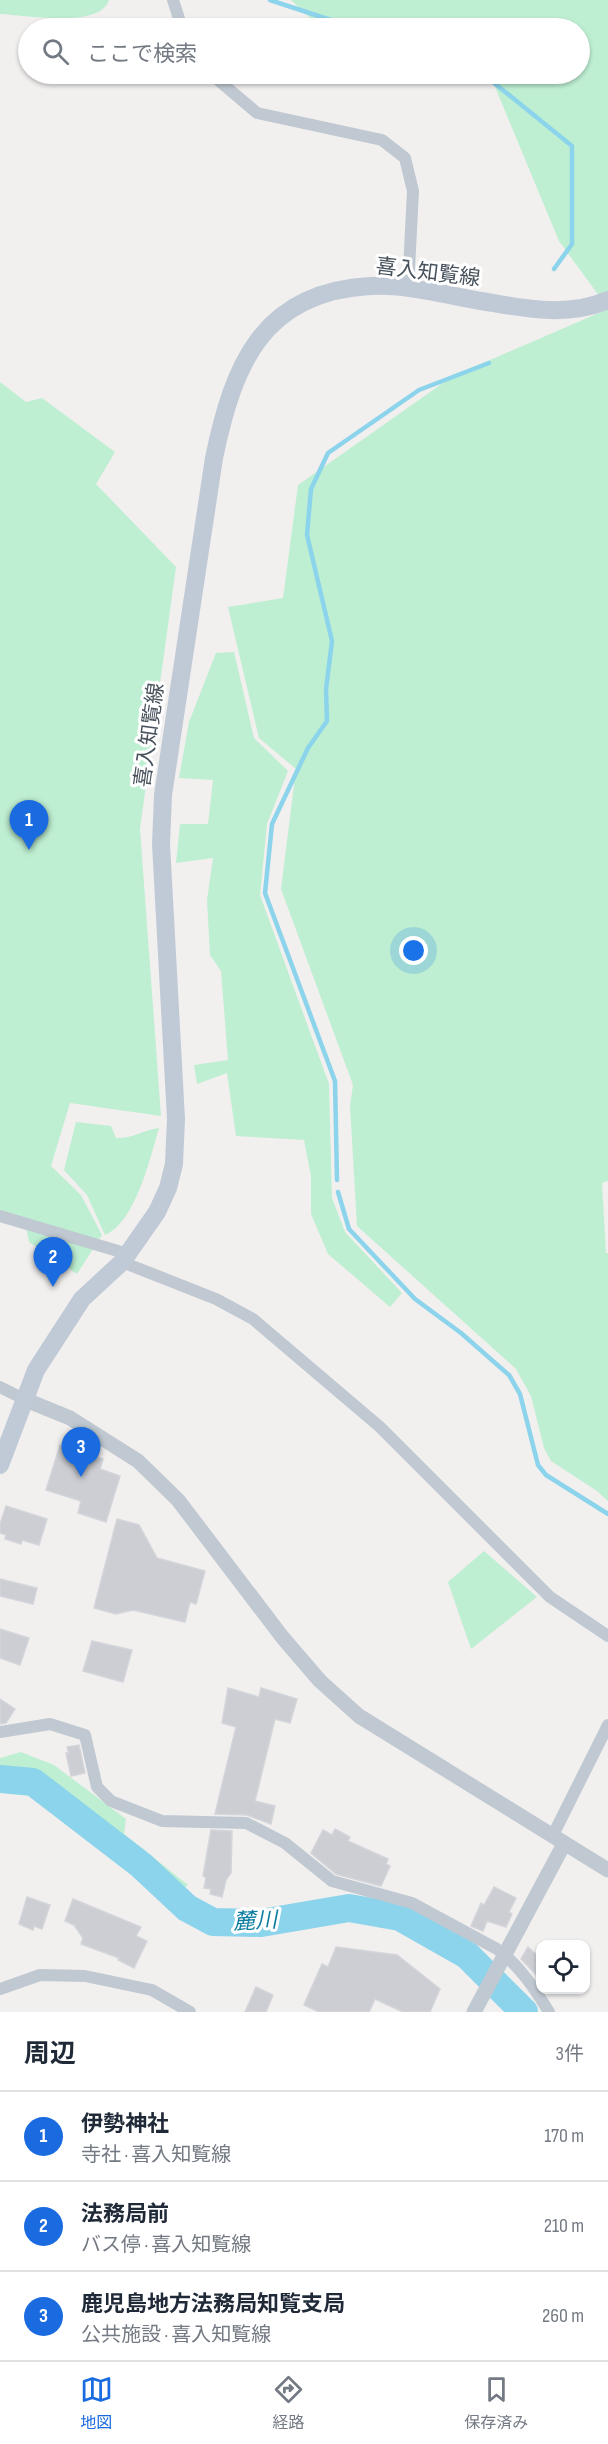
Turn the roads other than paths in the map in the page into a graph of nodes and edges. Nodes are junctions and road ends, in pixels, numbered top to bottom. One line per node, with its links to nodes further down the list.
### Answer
1 (173, 0): 2 (street)
2 (179, 18)
3 (223, 84): 4 (street)
4 (408, 289): 5 (main road, 喜入知覧線); 7 (main road, 喜入知覧線)
5 (608, 300)
6 (0, 1216): 7 (street)
7 (125, 1258): 9 (main road, 喜入知覧線); 11 (street)
8 (0, 1388): 9 (street)
9 (27, 1400): 10 (main road, 喜入知覧線); 14 (street)
10 (0, 1465)
11 (608, 1636)
12 (608, 1725): 14 (street)
13 (0, 1732): 16 (street)
14 (558, 1840): 15 (street); 16 (street)
15 (608, 1870)
16 (506, 1956): 19 (street); 20 (street)
17 (0, 1989): 18 (street)
18 (190, 2012)
19 (474, 2012)
20 (549, 2012)

